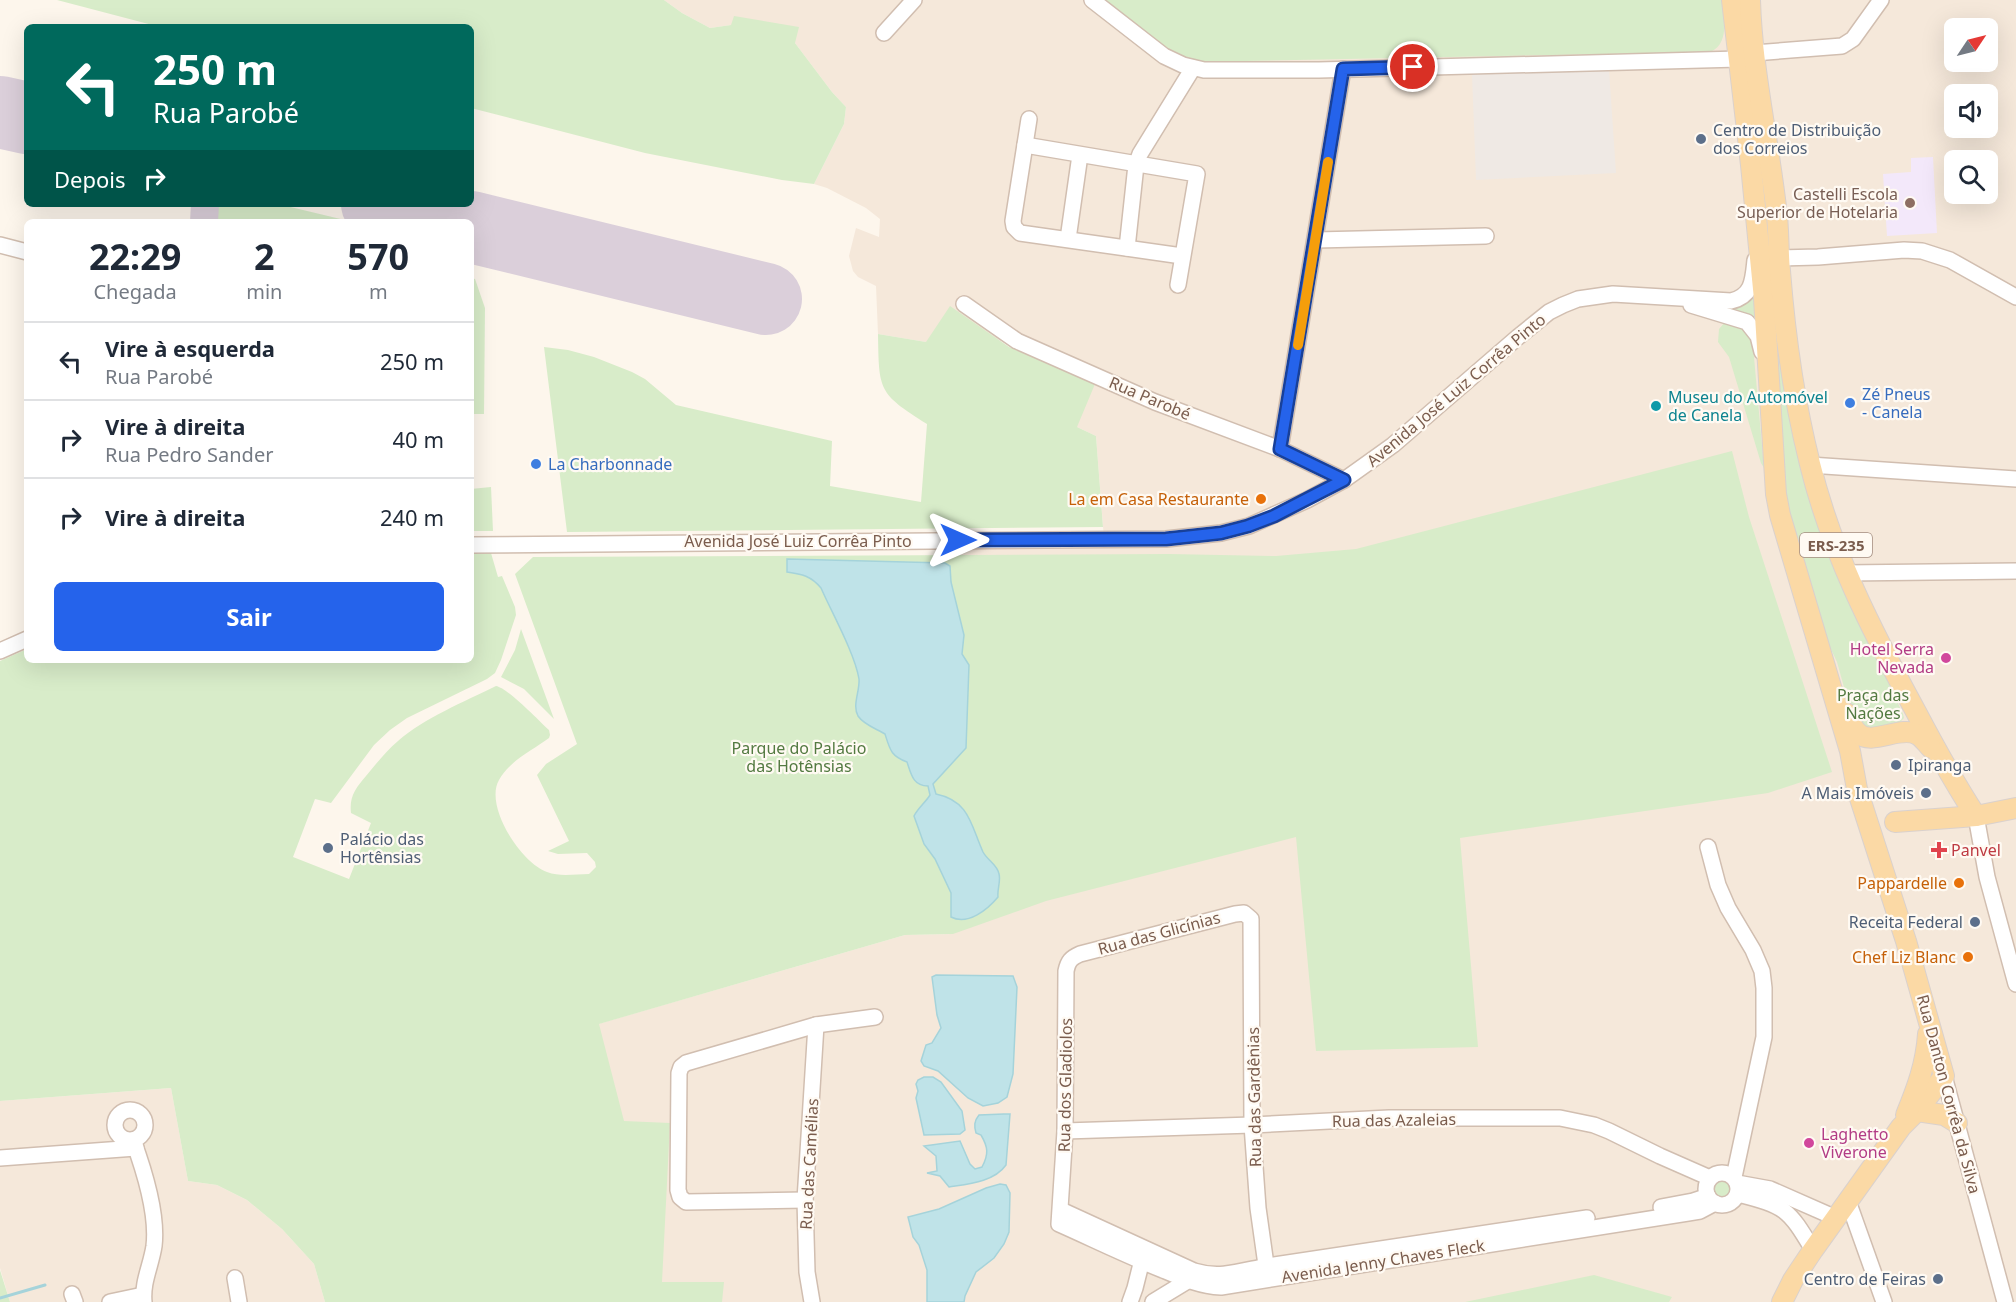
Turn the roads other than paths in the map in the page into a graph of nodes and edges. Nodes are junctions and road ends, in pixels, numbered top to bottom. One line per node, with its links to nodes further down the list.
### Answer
1 (914, 0): 6 (street)
2 (1092, 0): 8 (street)
3 (1732, 0): 7 (main road, ERS-235)
4 (1750, 0): 7 (main road, ERS-235)
5 (1881, 0): 7 (street)
6 (884, 33)
7 (1747, 56): 9 (street); 14 (main road, ERS-235); 23 (main road, ERS-235)
8 (1192, 68): 9 (street); 13 (street)
9 (1343, 69): 18 (street)
10 (1029, 119): 11 (street)
11 (1025, 145): 12 (street); 17 (street)
12 (1080, 155): 13 (street); 17 (street)
13 (1136, 165): 20 (street); 22 (street)
14 (1751, 165): 16 (main road, ERS-235); 23 (main road)
15 (1486, 236): 18 (street)
16 (1757, 236): 25 (street, Avenida José Luiz Corrêa Pinto); 28 (main road, ERS-235)
17 (1068, 239): 20 (street)
18 (1316, 240): 29 (street)
19 (0, 245): 21 (street)
20 (1127, 248): 22 (street)
21 (24, 251)
22 (1182, 256): 24 (street)
23 (1779, 258): 26 (street); 30 (main road, ERS-235)
24 (1178, 285)
25 (1662, 297): 28 (street, Avenida José Luiz Corrêa Pinto); 32 (street, Avenida José Luiz Corrêa Pinto)
26 (2016, 297)
27 (964, 304): 29 (street, Rua Parobé)
28 (1769, 376): 38 (main road, ERS-235)
29 (1280, 449): 32 (street, Rua Parobé)
30 (1810, 465): 31 (street); 35 (main road, ERS-235)
31 (2016, 479)
32 (1344, 480): 33 (street, Avenida José Luiz Corrêa Pinto)
33 (474, 545)
34 (2016, 571): 35 (street)
35 (1846, 573): 39 (main road, ERS-235)
36 (24, 640): 37 (street)
37 (0, 651)
38 (1828, 673): 40 (main road); 41 (main road, ERS-235)
39 (1895, 674): 40 (main road); 42 (main road, ERS-235)
40 (1889, 734): 41 (main road); 42 (main road)
41 (1850, 750): 47 (main road); 49 (main road, Rua Danton Corrêa da Silva / ERS-235)
42 (1941, 759): 43 (main road, ERS-235)
43 (1953, 781): 45 (main road, ERS-235); 46 (main road)
44 (2016, 808): 45 (main road)
45 (1967, 816): 46 (main road); 52 (street, ERS-235)
46 (1932, 818): 47 (main road)
47 (1895, 822): 49 (main road, Rua Danton Corrêa da Silva)
48 (1708, 847): 64 (street)
49 (1889, 887): 54 (main road, Rua Danton Corrêa da Silva)
50 (1249, 916): 51 (street, Rua das Glicínias); 59 (street, Rua das Gardênias)
51 (1070, 960): 61 (street, Rua dos Gladiolos)
52 (2016, 984)
53 (874, 1017): 55 (street)
54 (1929, 1023): 56 (main road, Rua Danton Corrêa da Silva); 60 (main road)
55 (816, 1025): 66 (street, Rua das Camélias); 66 (street)
56 (1944, 1076): 57 (main road); 58 (street, Rua Danton Corrêa da Silva)
57 (1917, 1111): 58 (main road); 60 (main road)
58 (1957, 1123): 83 (street, Rua Danton Corrêa da Silva)
59 (1251, 1125): 61 (street, Rua das Azaleias); 63 (street, Rua das Azaleias); 72 (street, Rua das Gardênias)
60 (1901, 1127): 67 (main road)
61 (1065, 1131): 68 (street, Rua dos Gladiolos)
62 (0, 1158): 75 (street)
63 (1710, 1178): 64 (street); 65 (street)
64 (1736, 1185): 65 (street); 69 (street); 70 (street)
65 (1712, 1199): 72 (street, Avenida Jenny Chaves Fleck)
66 (805, 1200): 78 (street, Rua das Camélias)
67 (1848, 1201): 69 (main road); 82 (street)
68 (1060, 1217): 71 (street, Avenida Jenny Chaves Fleck)
69 (1836, 1218): 70 (main road)
70 (1813, 1250): 81 (main road)
71 (1142, 1255): 73 (street, Avenida Jenny Chaves Fleck); 79 (street)
72 (1268, 1272): 73 (street, Avenida Jenny Chaves Fleck)
73 (1191, 1276): 80 (street)
74 (236, 1278): 77 (street)
75 (144, 1298): 76 (street)
76 (110, 1302)
77 (239, 1302)
78 (812, 1302)
79 (1130, 1302)
80 (1153, 1302)
81 (1782, 1302)
82 (1884, 1302)
83 (2005, 1302)

